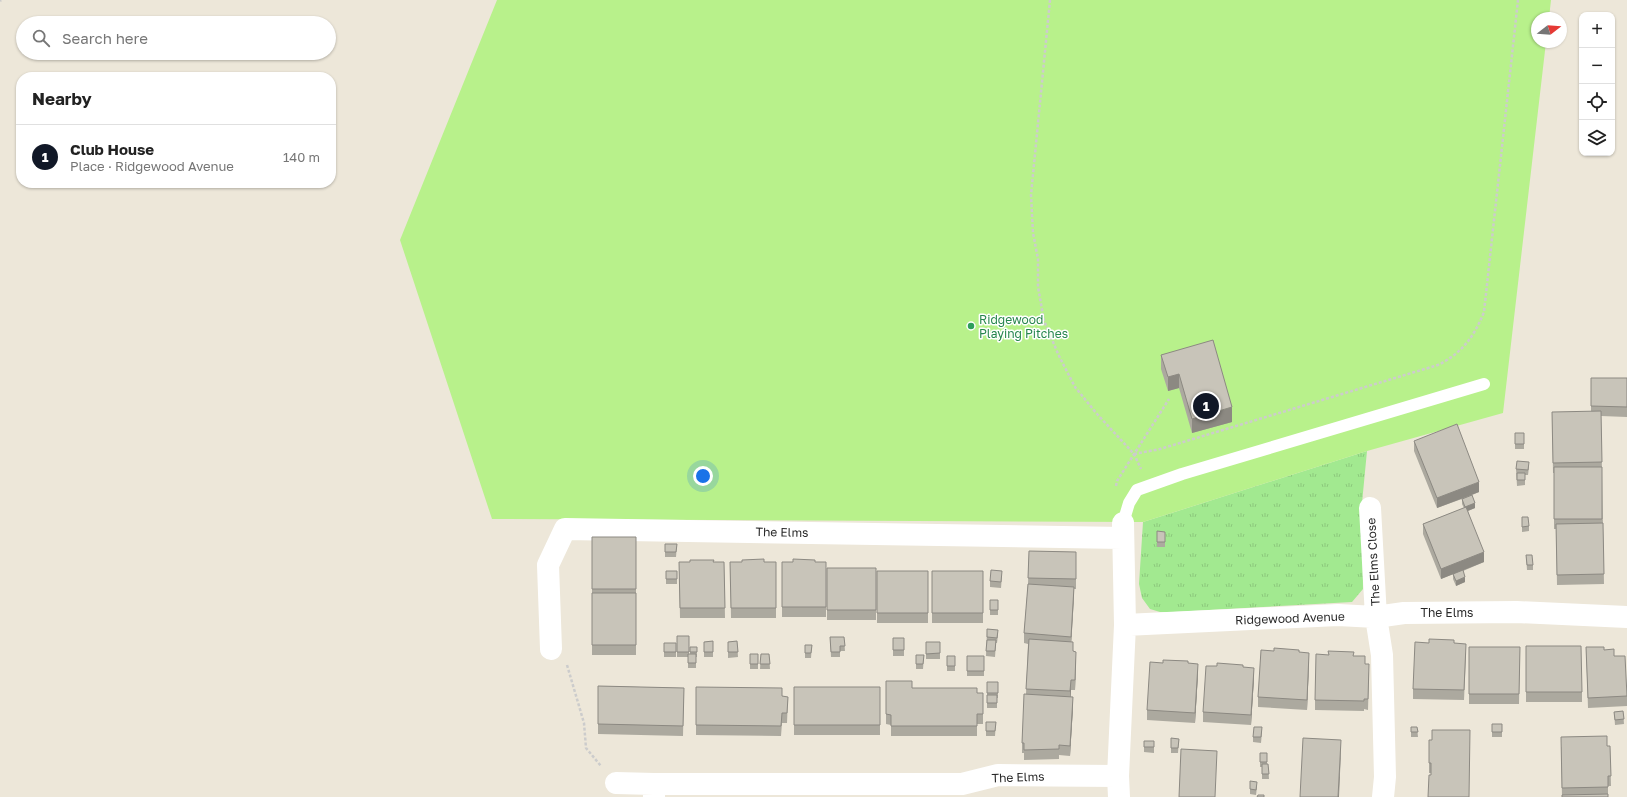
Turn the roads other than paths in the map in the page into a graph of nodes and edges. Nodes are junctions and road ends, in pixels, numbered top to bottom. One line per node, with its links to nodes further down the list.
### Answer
1 (1484, 384): 3 (lane)
2 (1370, 508): 4 (street, The Elms Close)
3 (1123, 530): 6 (street); 7 (street, The Elms)
4 (1376, 617): 5 (street, The Elms); 6 (street, Ridgewood Avenue); 11 (street)
5 (1627, 618)
6 (1125, 625): 9 (street, The Elms)
7 (551, 649)
8 (616, 783): 10 (street, The Elms)
9 (1119, 787): 10 (street, The Elms)
10 (654, 790)
11 (1383, 797)

